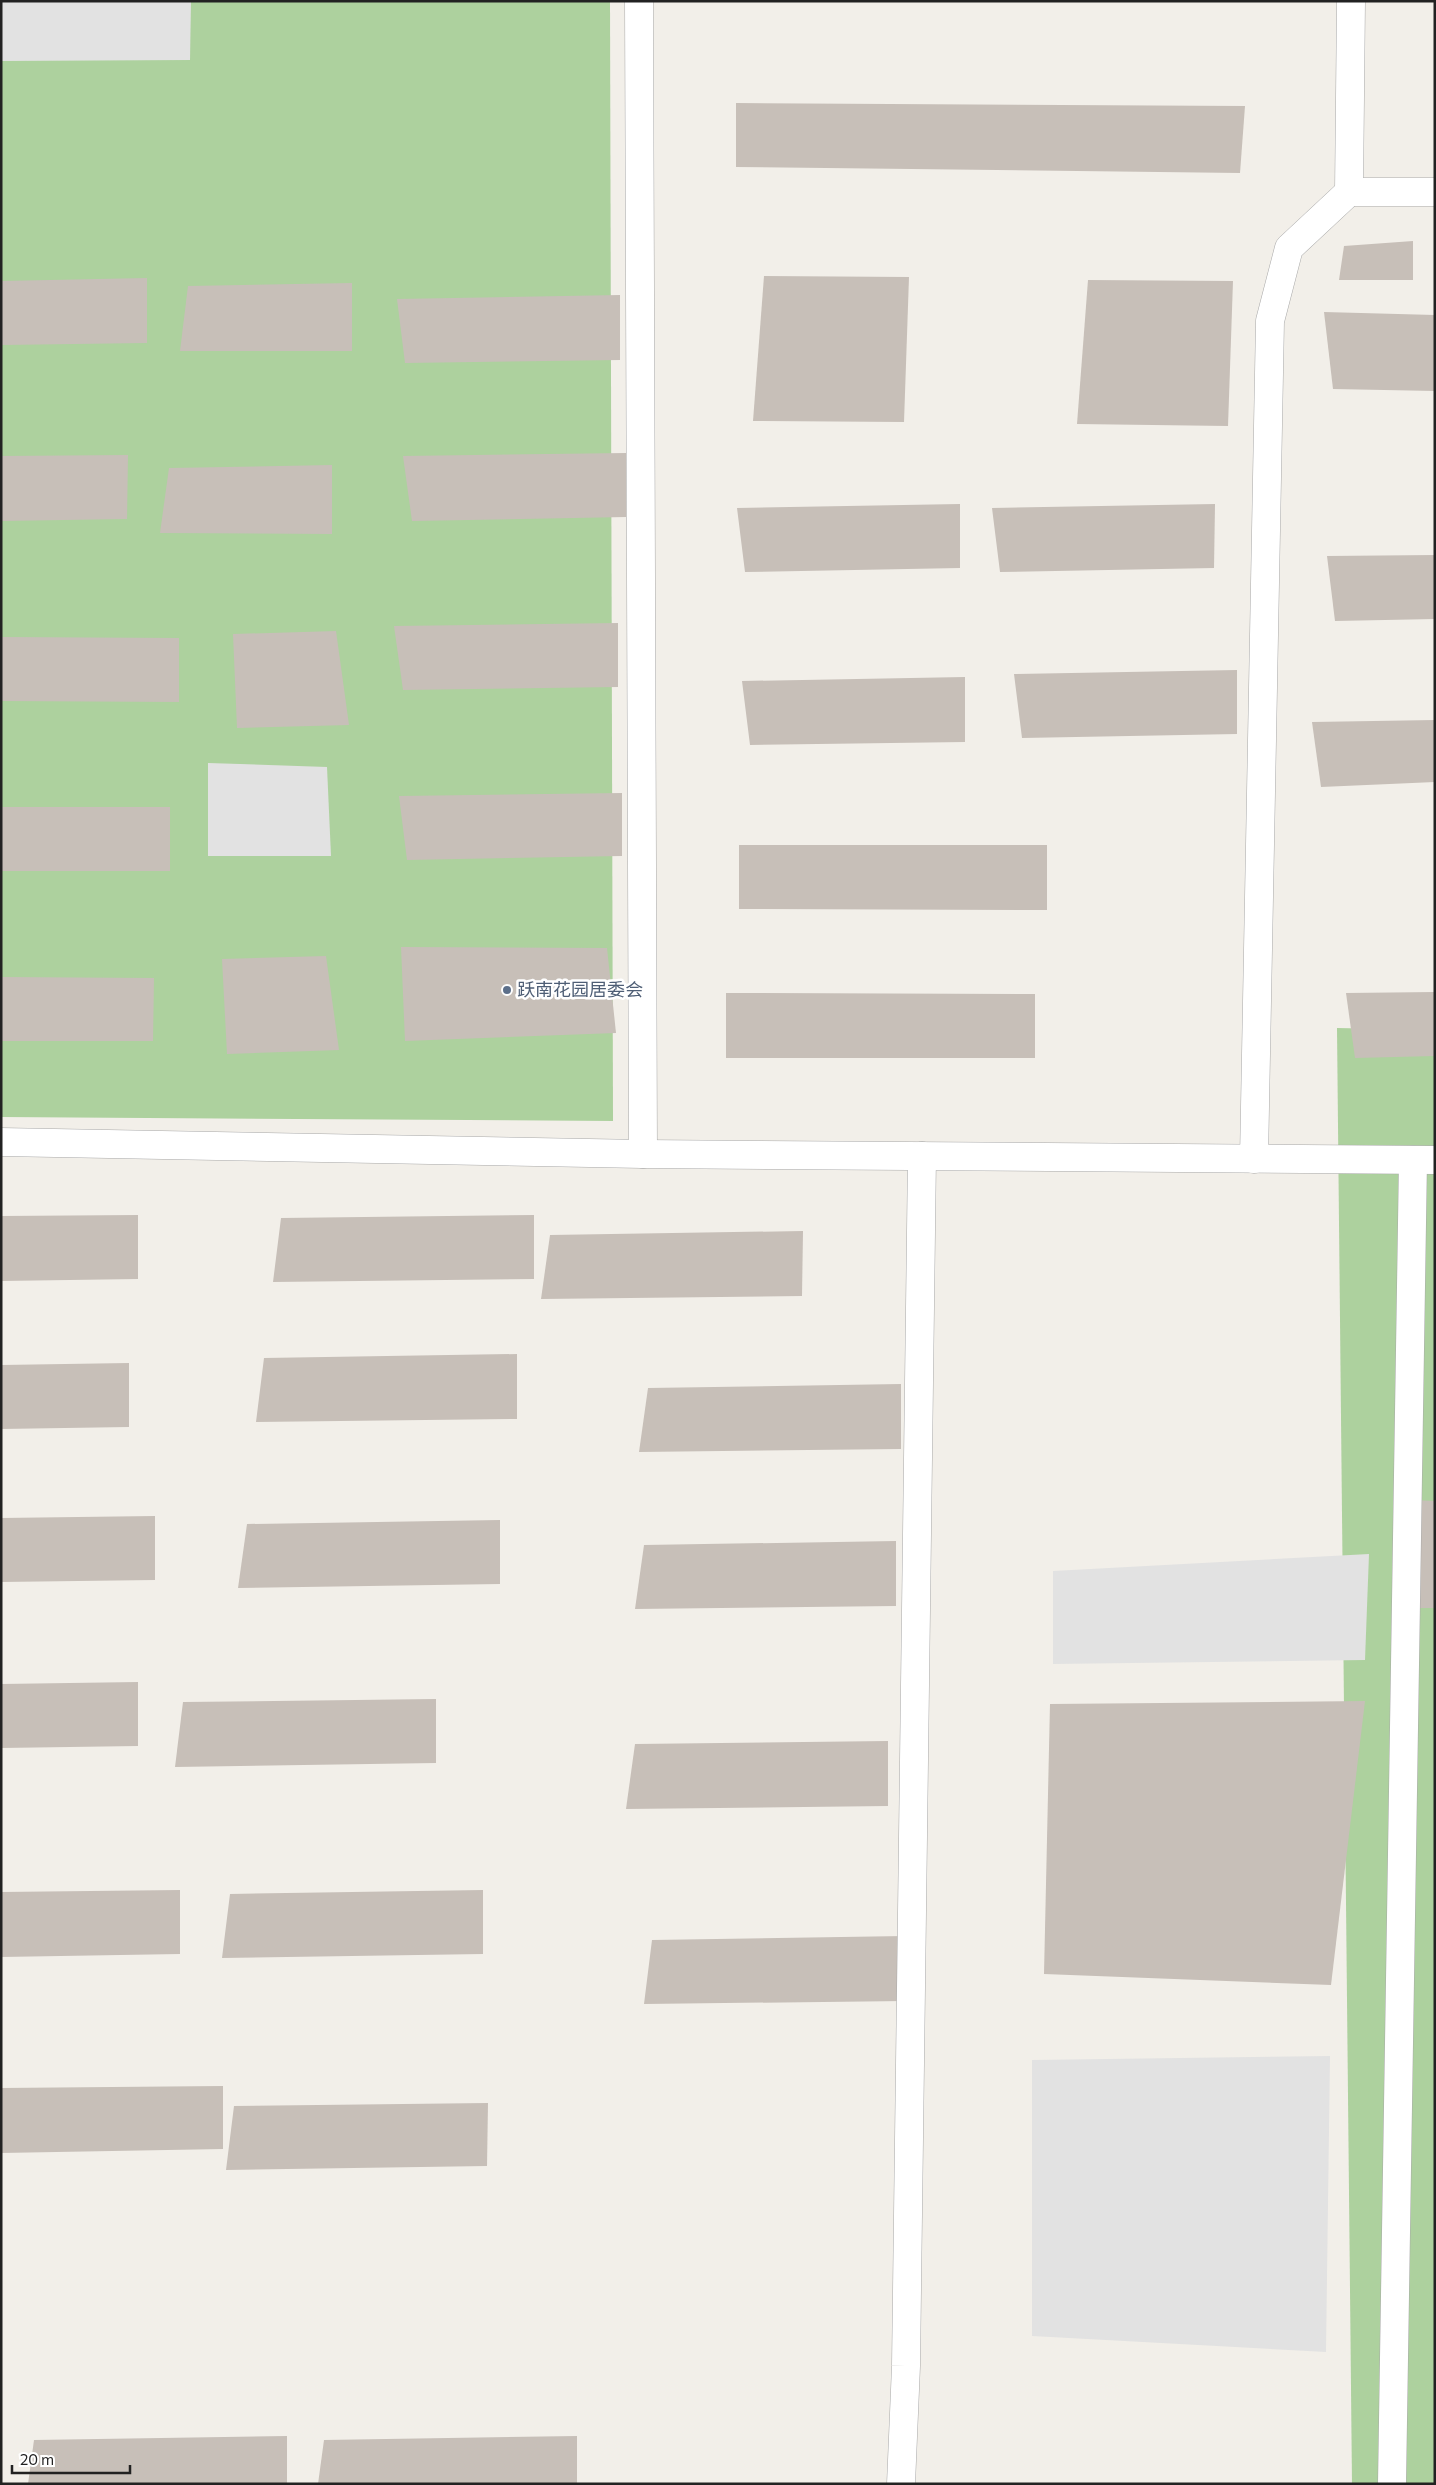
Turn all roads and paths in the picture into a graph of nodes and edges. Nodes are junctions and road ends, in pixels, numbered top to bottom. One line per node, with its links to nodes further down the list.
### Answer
1 (639, 1): 6 (street)
2 (1351, 1): 3 (street)
3 (1349, 192): 4 (street); 8 (street)
4 (1435, 192)
5 (1, 1142): 6 (street)
6 (643, 1154): 7 (street)
7 (922, 1156): 8 (street); 10 (street)
8 (1254, 1158): 9 (street)
9 (1424, 1160): 11 (street)
10 (901, 2484)
11 (1392, 2484)

